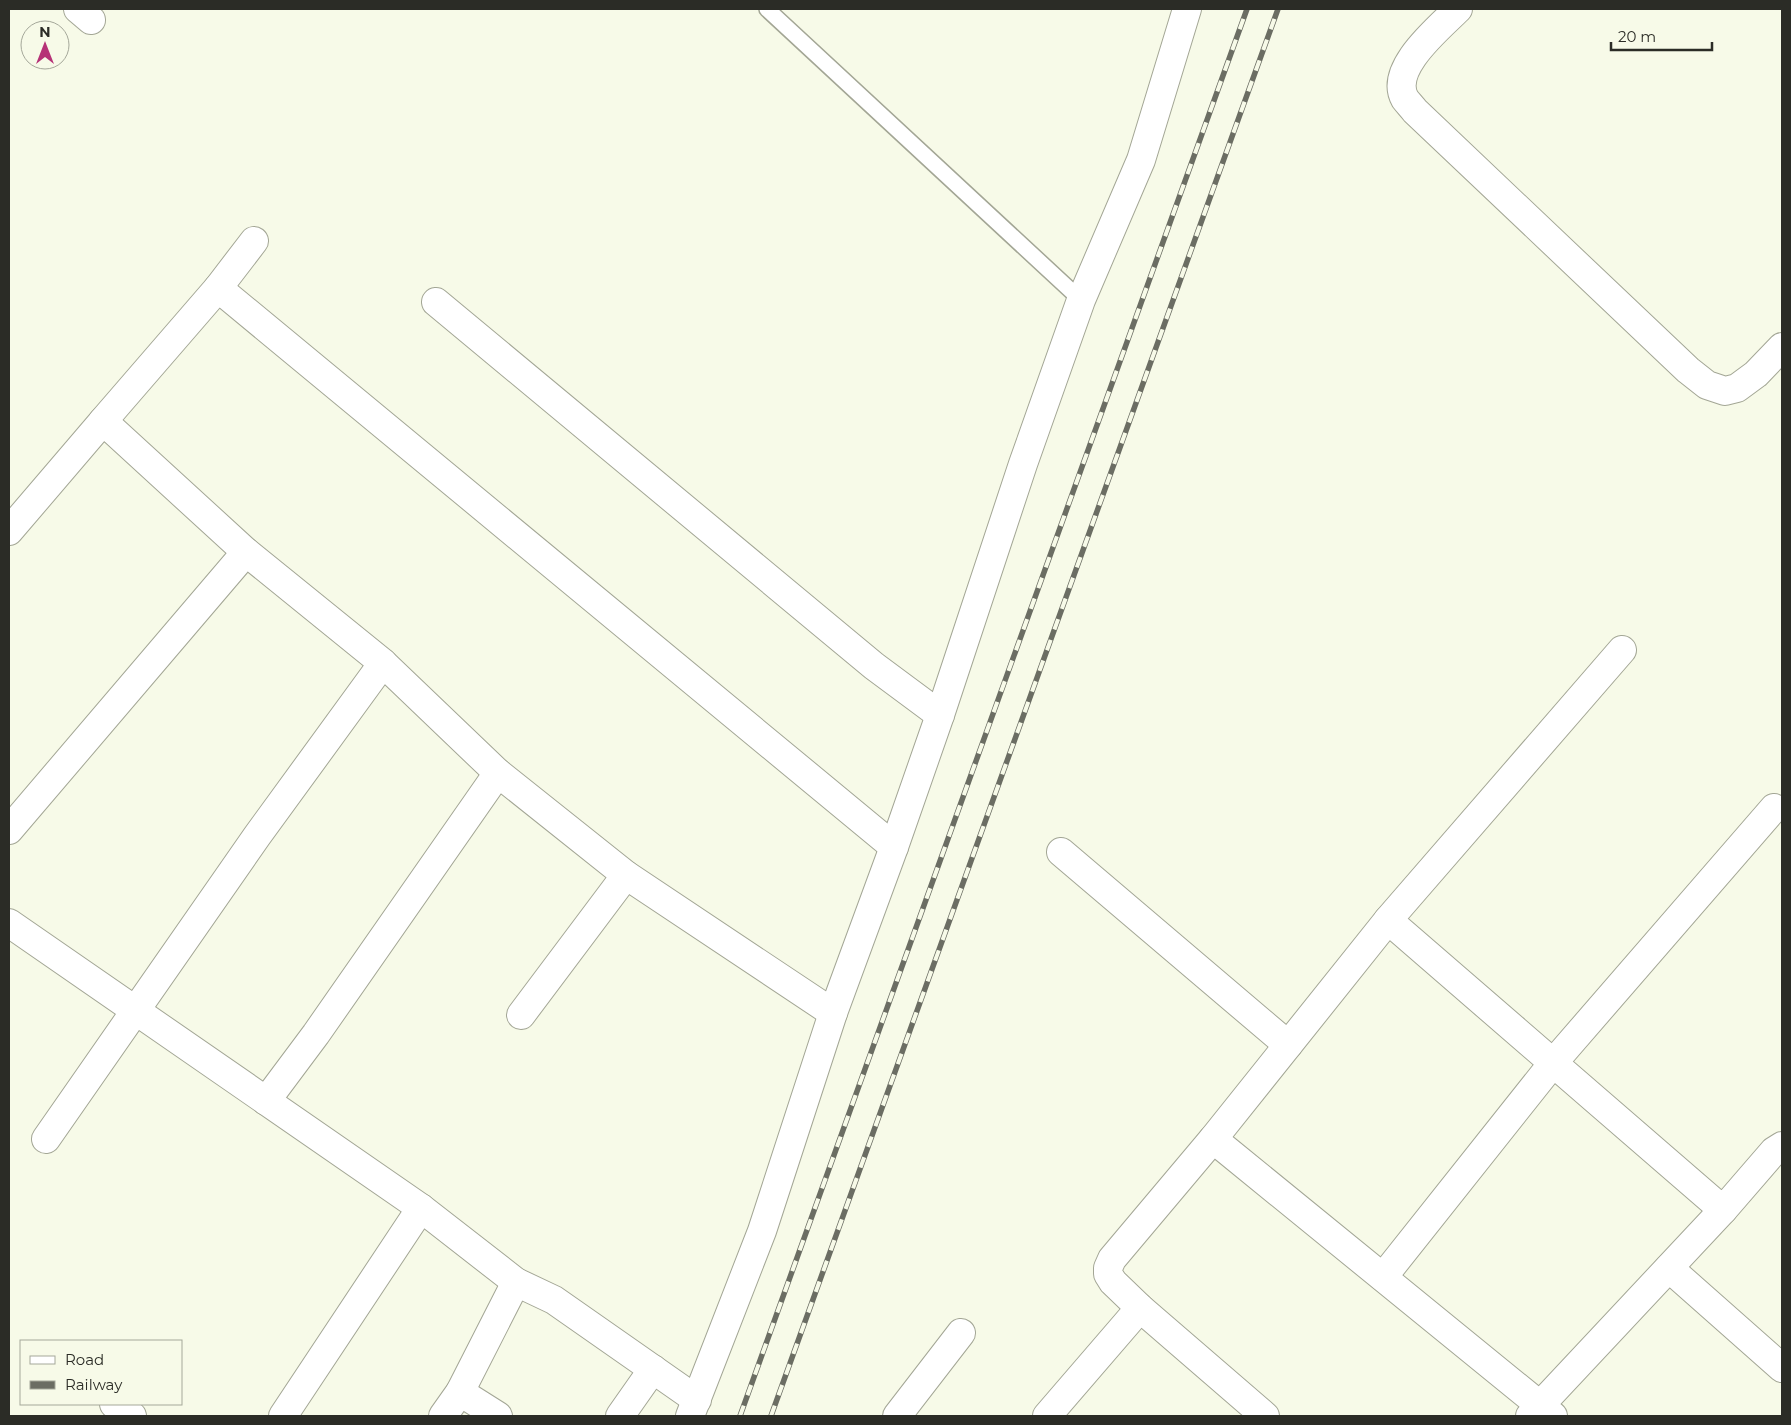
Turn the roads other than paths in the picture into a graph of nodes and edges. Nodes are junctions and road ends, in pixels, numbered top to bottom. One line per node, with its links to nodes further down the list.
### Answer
1 (768, 9): 6 (lane)
2 (1187, 9): 6 (street)
3 (1458, 9): 8 (street)
4 (254, 241): 5 (street)
5 (218, 288): 9 (street); 18 (street)
6 (1080, 300): 14 (street)
7 (436, 302): 14 (street)
8 (1782, 346)
9 (103, 421): 10 (street); 11 (street)
10 (9, 531)
11 (246, 552): 13 (street); 17 (street)
12 (1622, 650): 21 (street)
13 (383, 663): 15 (street); 23 (street)
14 (940, 715): 18 (street)
15 (498, 773): 20 (street); 28 (street)
16 (1774, 808): 27 (street)
17 (9, 830)
18 (894, 847): 24 (street)
19 (1061, 852): 26 (street)
20 (626, 875): 24 (street); 25 (street)
21 (1388, 920): 26 (street); 27 (street)
22 (9, 923): 23 (street)
23 (136, 1012): 28 (street); 29 (street)
24 (833, 1013): 43 (street)
25 (521, 1016)
26 (1288, 1045): 30 (street)
27 (1553, 1063): 33 (street); 35 (street)
28 (266, 1101): 32 (street)
29 (46, 1139)
30 (1213, 1139): 35 (street); 37 (street)
31 (1782, 1146): 33 (street)
32 (421, 1208): 36 (street); 46 (street)
33 (1723, 1210): 34 (street)
34 (1669, 1268): 39 (street); 44 (street)
35 (1383, 1277): 44 (street)
36 (516, 1282): 40 (street); 41 (street)
37 (1140, 1308): 51 (street); 52 (street)
38 (960, 1333): 50 (street)
39 (1782, 1368)
40 (653, 1369): 43 (street); 49 (street)
41 (460, 1392): 47 (street); 48 (street)
42 (116, 1405): 45 (street)
43 (694, 1408)
44 (1541, 1412)
45 (132, 1416)
46 (283, 1416)
47 (443, 1416)
48 (498, 1416)
49 (620, 1416)
50 (897, 1416)
51 (1047, 1416)
52 (1265, 1416)

